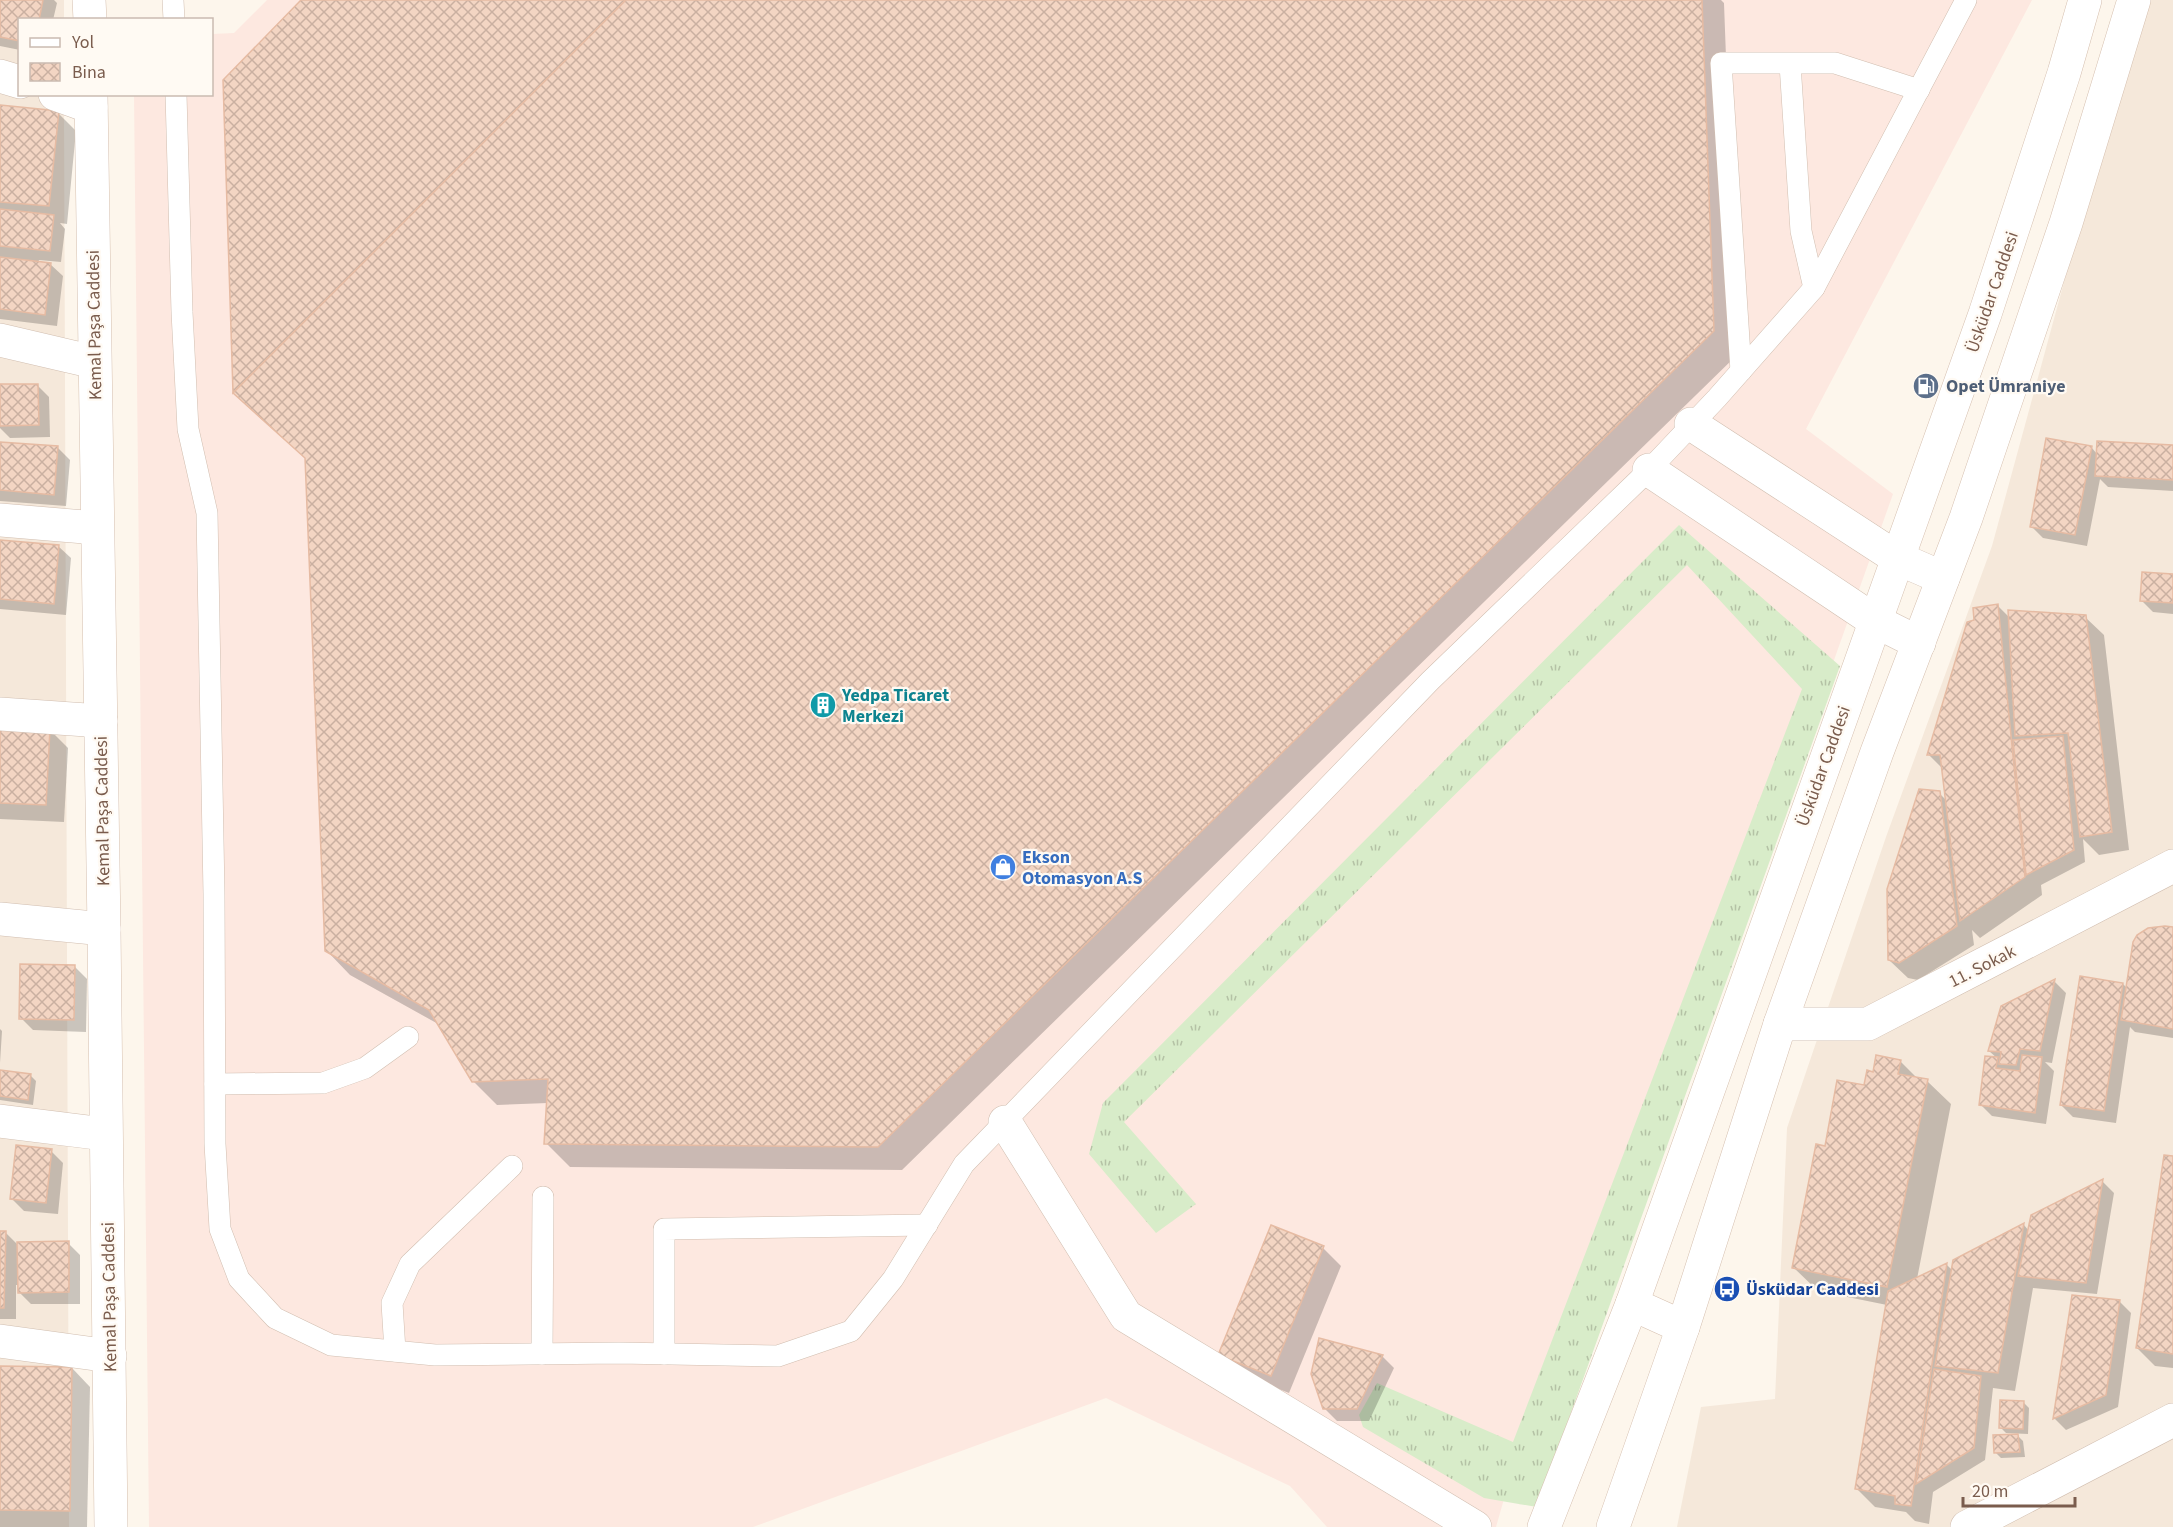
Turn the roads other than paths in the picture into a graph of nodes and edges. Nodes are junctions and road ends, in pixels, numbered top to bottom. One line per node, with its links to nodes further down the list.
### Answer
1 (89, 0): 6 (street)
2 (173, 0): 7 (lane)
3 (1966, 0): 11 (lane)
4 (2085, 0): 23 (street, Üsküdar Caddesi)
5 (2134, 0): 24 (street)
6 (90, 18)
7 (174, 18)
8 (1790, 64): 11 (lane); 15 (lane); 18 (lane)
9 (0, 76): 10 (street)
10 (18, 81)
11 (1919, 90): 15 (lane)
12 (65, 96): 14 (street)
13 (176, 96): 34 (lane)
14 (91, 101): 17 (street, Kemal Paşa Caddesi)
15 (1814, 288): 18 (lane)
16 (0, 340): 17 (street)
17 (94, 362): 22 (street, Kemal Paşa Caddesi)
18 (1741, 371): 19 (lane)
19 (1691, 424): 20 (lane); 23 (street)
20 (1649, 470): 25 (street); 36 (lane)
21 (0, 520): 22 (street)
22 (97, 528): 28 (street, Kemal Paşa Caddesi)
23 (1897, 558): 24 (street); 25 (street, Üsküdar Caddesi)
24 (1943, 578): 26 (street)
25 (1875, 621): 26 (street); 41 (street, Üsküdar Caddesi)
26 (1919, 643): 32 (street)
27 (0, 714): 28 (street)
28 (101, 721): 31 (street, Kemal Paşa Caddesi)
29 (2173, 866): 32 (street, 11. Sokak)
30 (0, 919): 31 (street)
31 (104, 929): 37 (street, Kemal Paşa Caddesi)
32 (1780, 1024): 42 (street)
33 (408, 1037): 34 (lane)
34 (215, 1083): 44 (lane)
35 (0, 1121): 37 (street)
36 (1005, 1122): 40 (lane); 50 (street)
37 (105, 1134): 47 (street, Kemal Paşa Caddesi)
38 (512, 1166): 44 (lane)
39 (543, 1197): 45 (lane)
40 (927, 1225): 46 (lane); 46 (lane)
41 (1632, 1304): 42 (street); 51 (street, Üsküdar Caddesi)
42 (1683, 1327): 52 (street)
43 (0, 1341): 47 (street)
44 (395, 1351): 45 (lane)
45 (542, 1354): 46 (lane)
46 (664, 1354)
47 (110, 1356): 49 (street, Kemal Paşa Caddesi)
48 (2173, 1420): 53 (street)
49 (111, 1527)
50 (1475, 1527)
51 (1544, 1527)
52 (1613, 1527)
53 (1967, 1527)

